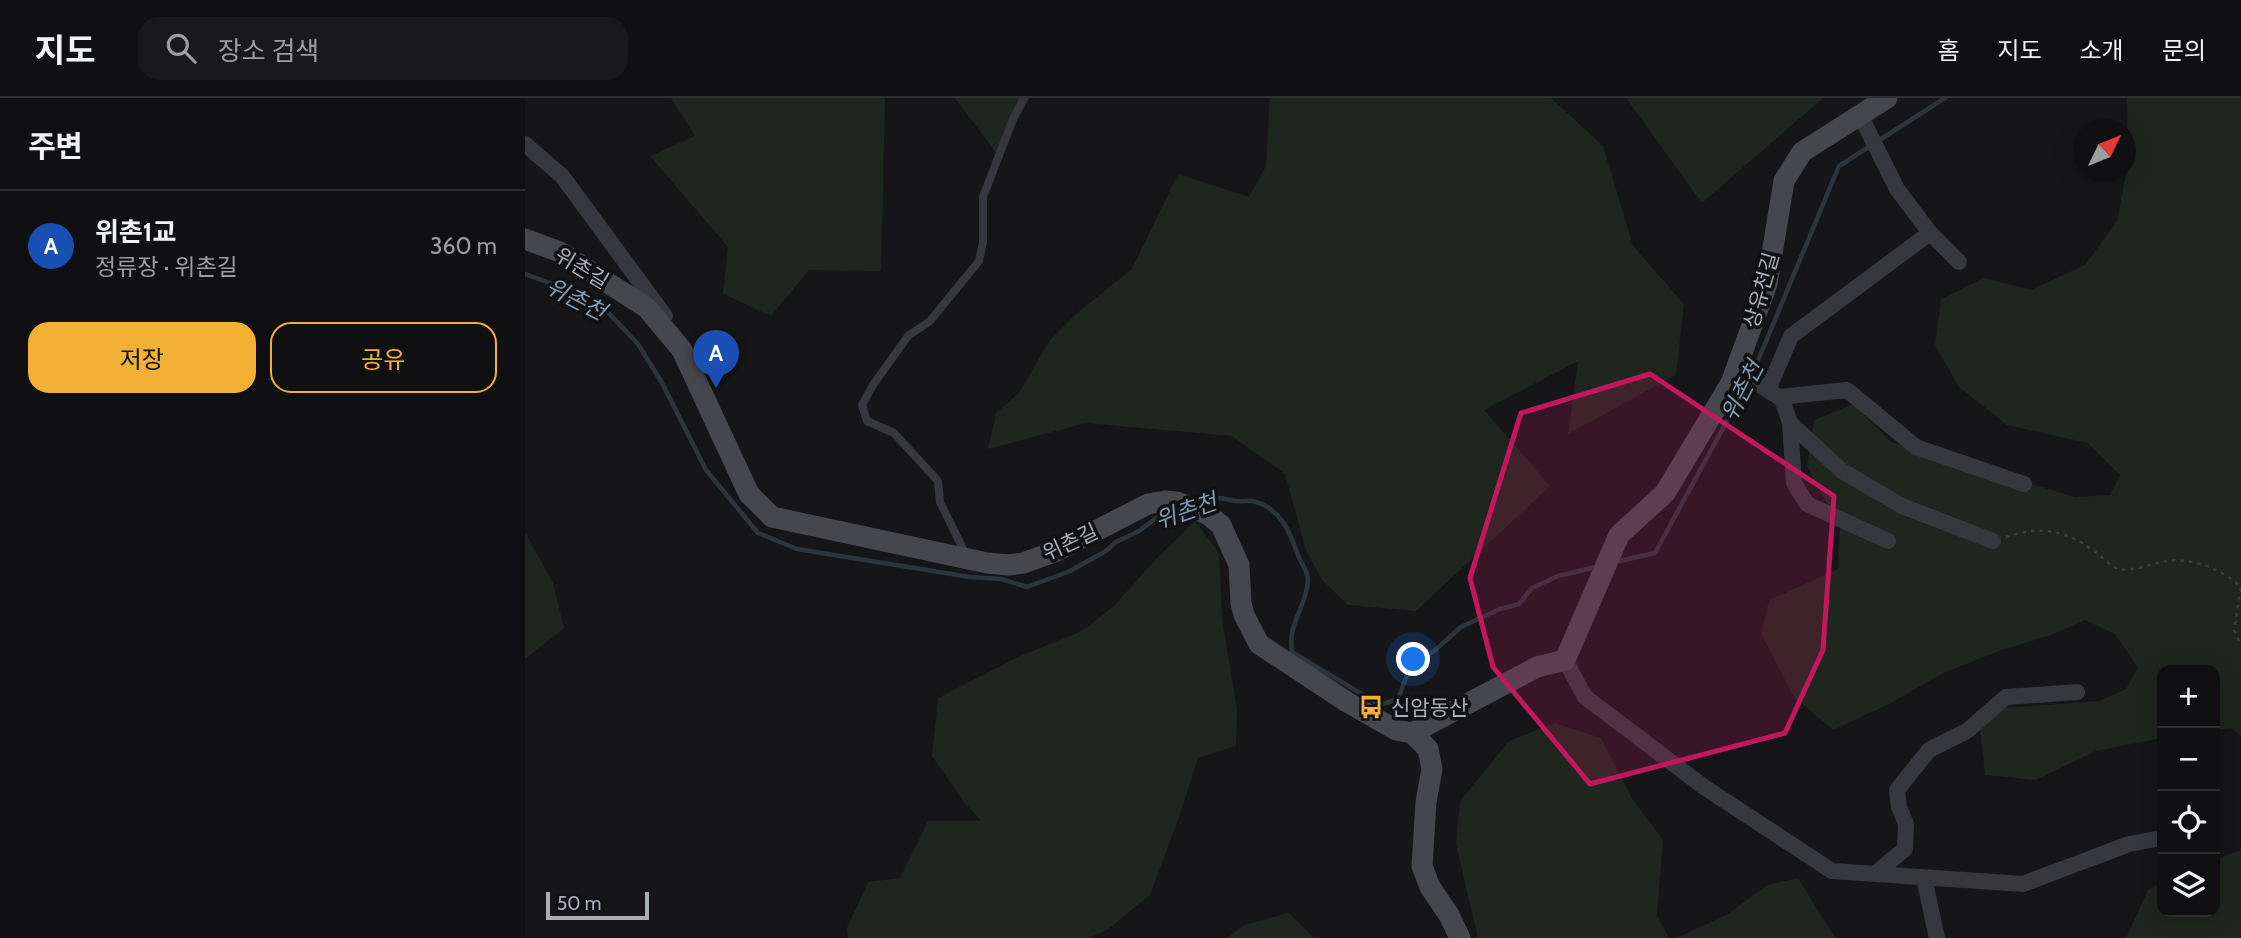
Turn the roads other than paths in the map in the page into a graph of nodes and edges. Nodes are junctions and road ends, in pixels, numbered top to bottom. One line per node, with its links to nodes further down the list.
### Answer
1 (1024, 98): 15 (lane)
2 (1887, 98): 3 (street, 상유천길)
3 (1860, 115): 5 (street); 9 (street, 상유천길)
4 (525, 144): 8 (street)
5 (1930, 233): 7 (street); 10 (street)
6 (525, 239): 8 (street, 위촌길)
7 (1959, 262)
8 (670, 336): 15 (street, 위촌길)
9 (1739, 371): 10 (street); 16 (street, 상유천길)
10 (1768, 390): 11 (street); 12 (street)
11 (1790, 423): 13 (street); 14 (street)
12 (2024, 484)
13 (1888, 541)
14 (1993, 541)
15 (968, 558): 18 (street, 위촌길)
16 (1565, 660): 18 (street); 20 (street)
17 (2077, 692): 20 (street)
18 (1412, 733): 22 (street)
19 (2157, 839): 21 (street)
20 (1876, 873): 21 (street)
21 (1924, 878): 23 (street)
22 (1460, 938)
23 (1937, 938)

